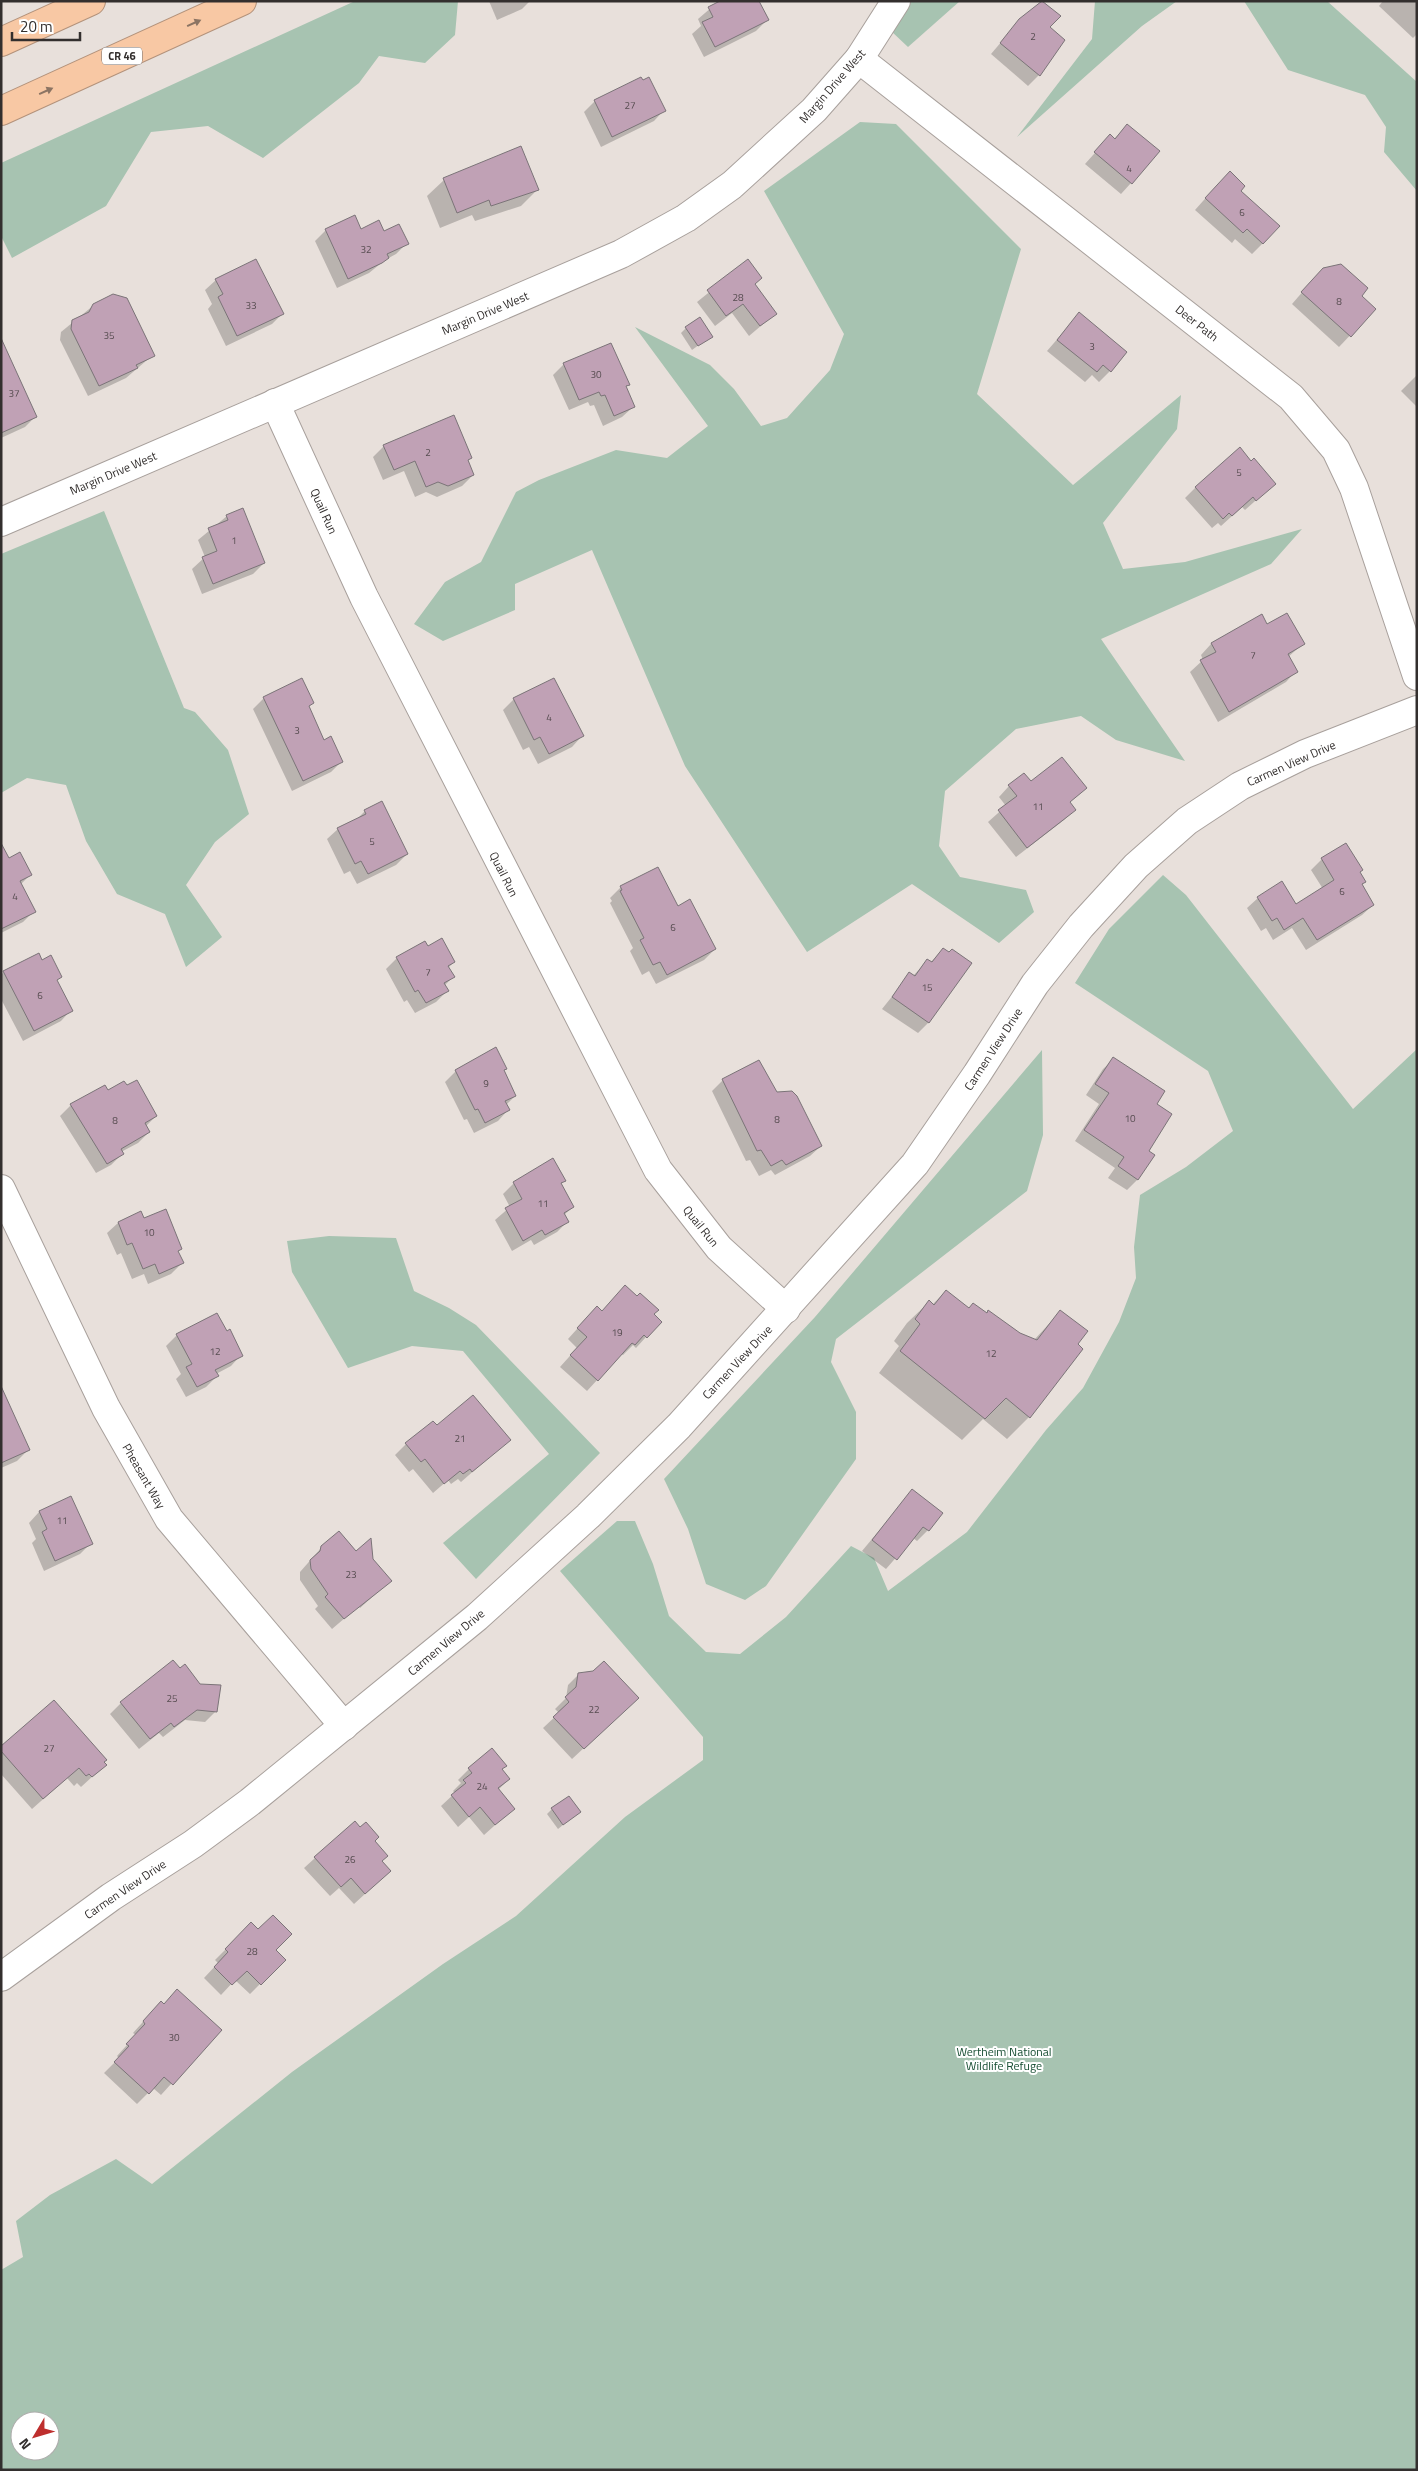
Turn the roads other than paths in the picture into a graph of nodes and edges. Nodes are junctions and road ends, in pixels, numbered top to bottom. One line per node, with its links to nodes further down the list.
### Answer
1 (90, 1): 4 (highway)
2 (242, 1): 6 (highway, CR 46, one-way to 2)
3 (896, 1): 5 (street, Margin Drive West)
4 (1, 42)
5 (859, 59): 7 (street, Margin Drive West); 9 (street, Deer Path)
6 (1, 111)
7 (275, 403): 8 (street, Margin Drive West); 12 (street, Quail Run)
8 (1, 522)
9 (1417, 676)
10 (1417, 710): 12 (street, Carmen View Drive)
11 (1, 1188): 13 (street, Pheasant Way)
12 (786, 1309): 13 (street, Carmen View Drive)
13 (344, 1726): 14 (street, Carmen View Drive)
14 (1, 1977)

